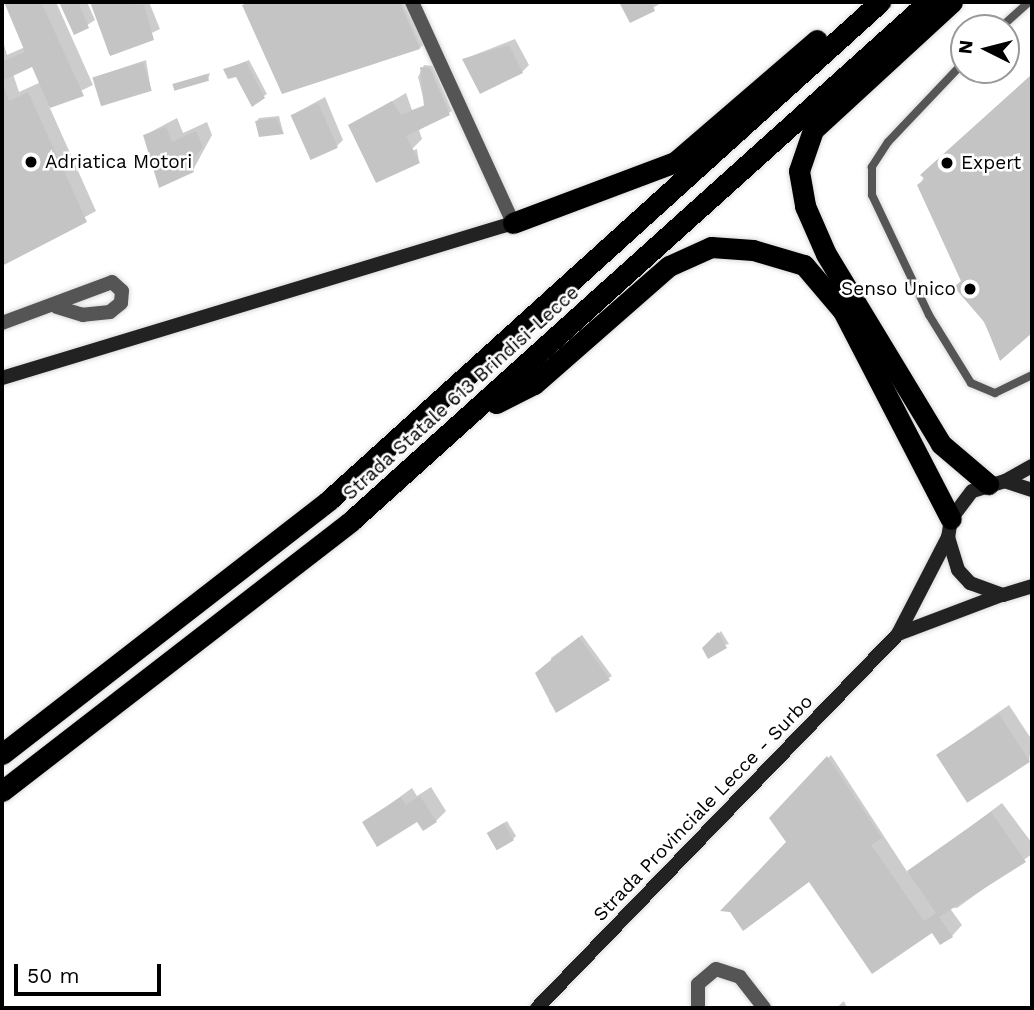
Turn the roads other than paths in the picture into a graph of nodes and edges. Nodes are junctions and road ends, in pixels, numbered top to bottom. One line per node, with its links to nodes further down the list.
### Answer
1 (412, 2): 9 (street)
2 (861, 2): 9 (highway)
3 (880, 2): 23 (highway, Strada Statale 613 Brindisi-Lecce)
4 (928, 2): 14 (highway, Strada Statale 613 Brindisi-Lecce)
5 (952, 2): 16 (highway)
6 (1029, 2): 7 (lane)
7 (1016, 14)
8 (950, 77): 12 (lane)
9 (513, 223): 13 (street)
10 (57, 307): 11 (street)
11 (2, 323)
12 (1032, 375)
13 (2, 378)
14 (469, 416): 18 (highway); 24 (highway, Strada Statale 613 Brindisi-Lecce)
15 (1032, 466): 16 (street)
16 (997, 482): 17 (street); 18 (street, Strada Provinciale Lecce - Surbo)
17 (1032, 490)
18 (949, 528): 20 (street); 22 (street, Strada Provinciale Lecce - Surbo)
19 (1026, 589): 20 (street, Strada Provinciale Lecce - Surbo); 21 (street)
20 (1003, 595): 22 (street, Strada Provinciale Lecce - Surbo)
21 (1032, 603)
22 (898, 634): 26 (street, Strada Provinciale Lecce - Surbo)
23 (2, 754)
24 (2, 791)
25 (694, 1007): 27 (street)
26 (537, 1008)
27 (764, 1008)

